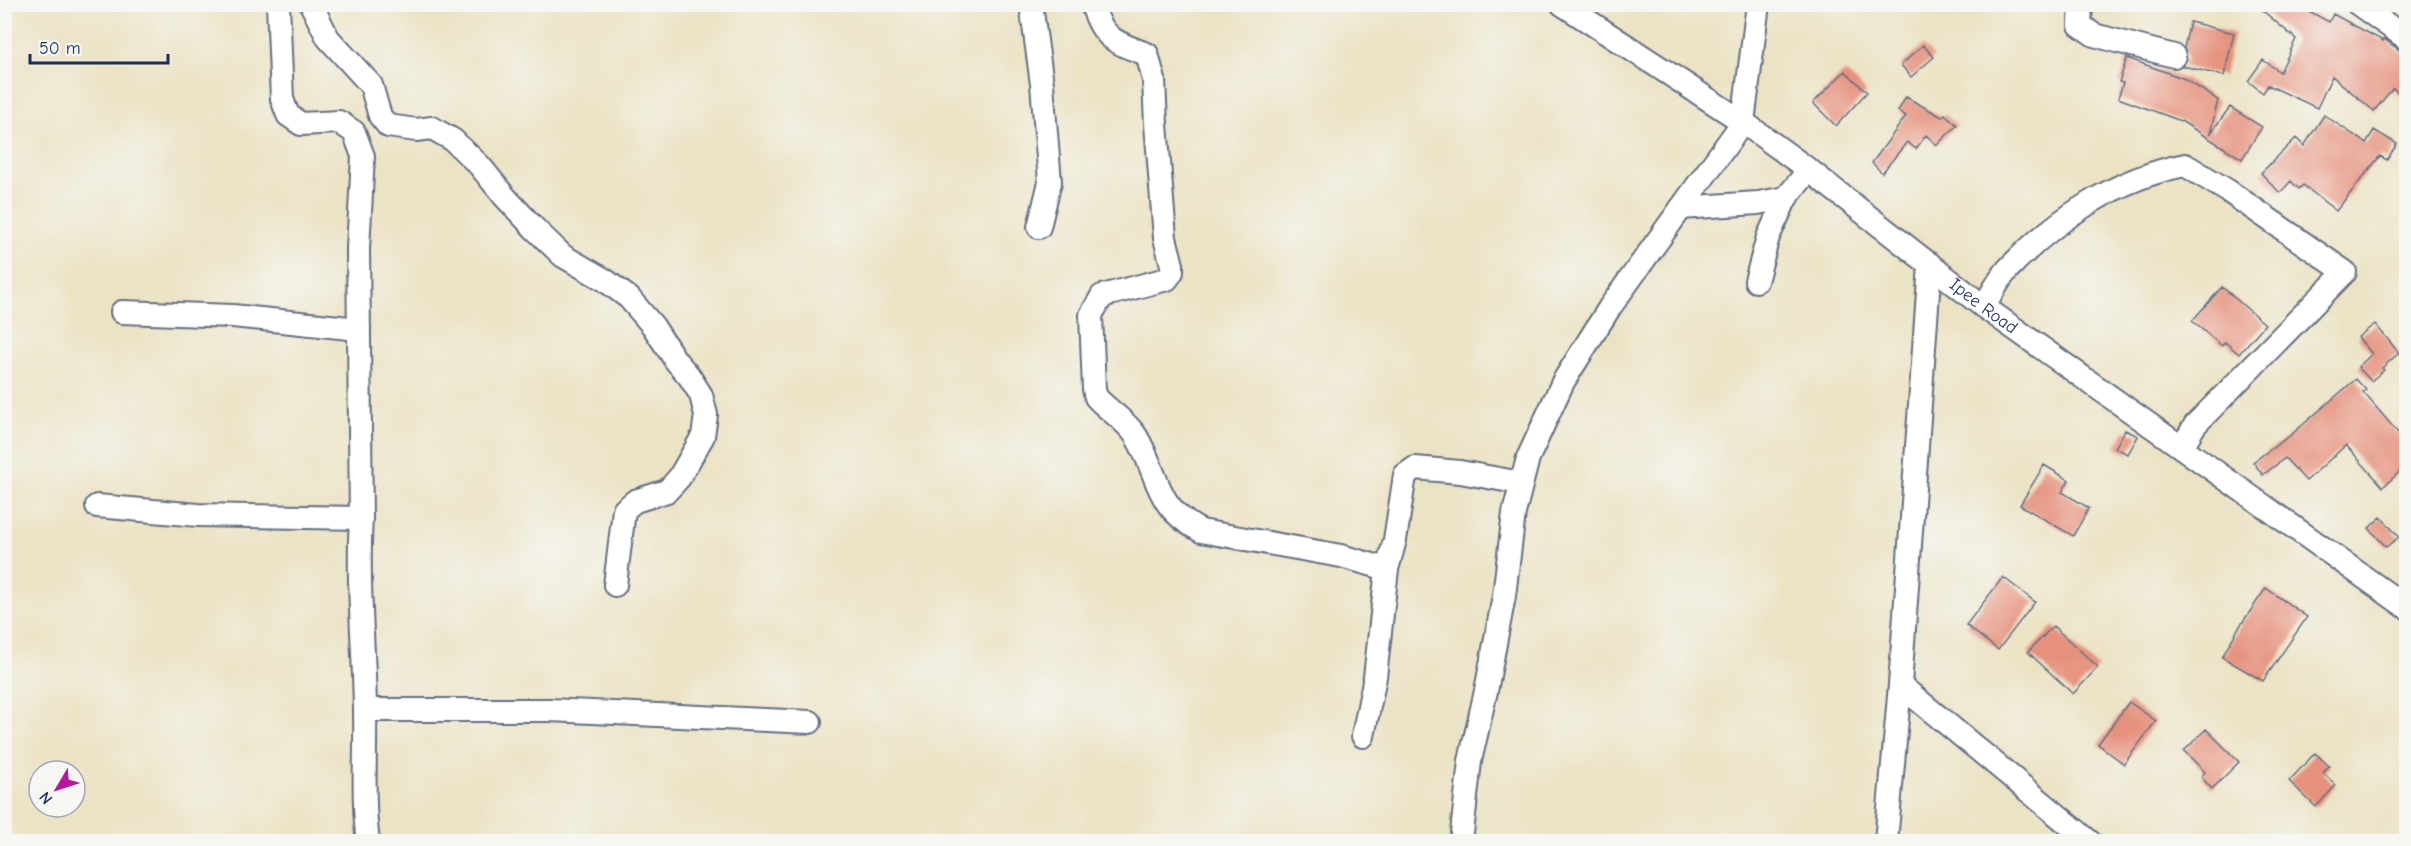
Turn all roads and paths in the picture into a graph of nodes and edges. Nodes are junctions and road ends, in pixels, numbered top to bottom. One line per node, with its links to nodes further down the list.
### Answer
1 (278, 4): 20 (street)
2 (311, 4): 26 (street)
3 (1031, 4): 15 (street)
4 (1092, 4): 25 (street)
5 (1562, 4): 11 (street, Ipee Road)
6 (1758, 4): 11 (street)
7 (2081, 4): 10 (street)
8 (2358, 4): 9 (street)
9 (2406, 38)
10 (2174, 56)
11 (1743, 122): 12 (street, Ipee Road); 14 (street)
12 (1809, 170): 13 (street); 16 (street, Ipee Road)
13 (1786, 198): 14 (street); 17 (street)
14 (1681, 208): 22 (street)
15 (1039, 227)
16 (1930, 264): 18 (street, Ipee Road); 28 (street)
17 (1756, 281)
18 (1984, 307): 21 (street, Ipee Road); 21 (street)
19 (122, 312): 20 (street)
20 (359, 329): 24 (street)
21 (2182, 447): 27 (street, Ipee Road)
22 (1521, 483): 25 (street); 33 (street)
23 (97, 506): 24 (street)
24 (361, 518): 29 (street)
25 (1387, 569): 31 (street)
26 (615, 585)
27 (2406, 607)
28 (1900, 685): 34 (street); 35 (street)
29 (365, 710): 30 (street); 32 (street)
30 (810, 722)
31 (1363, 736)
32 (368, 842)
33 (1461, 842)
34 (1886, 842)
35 (2090, 842)

